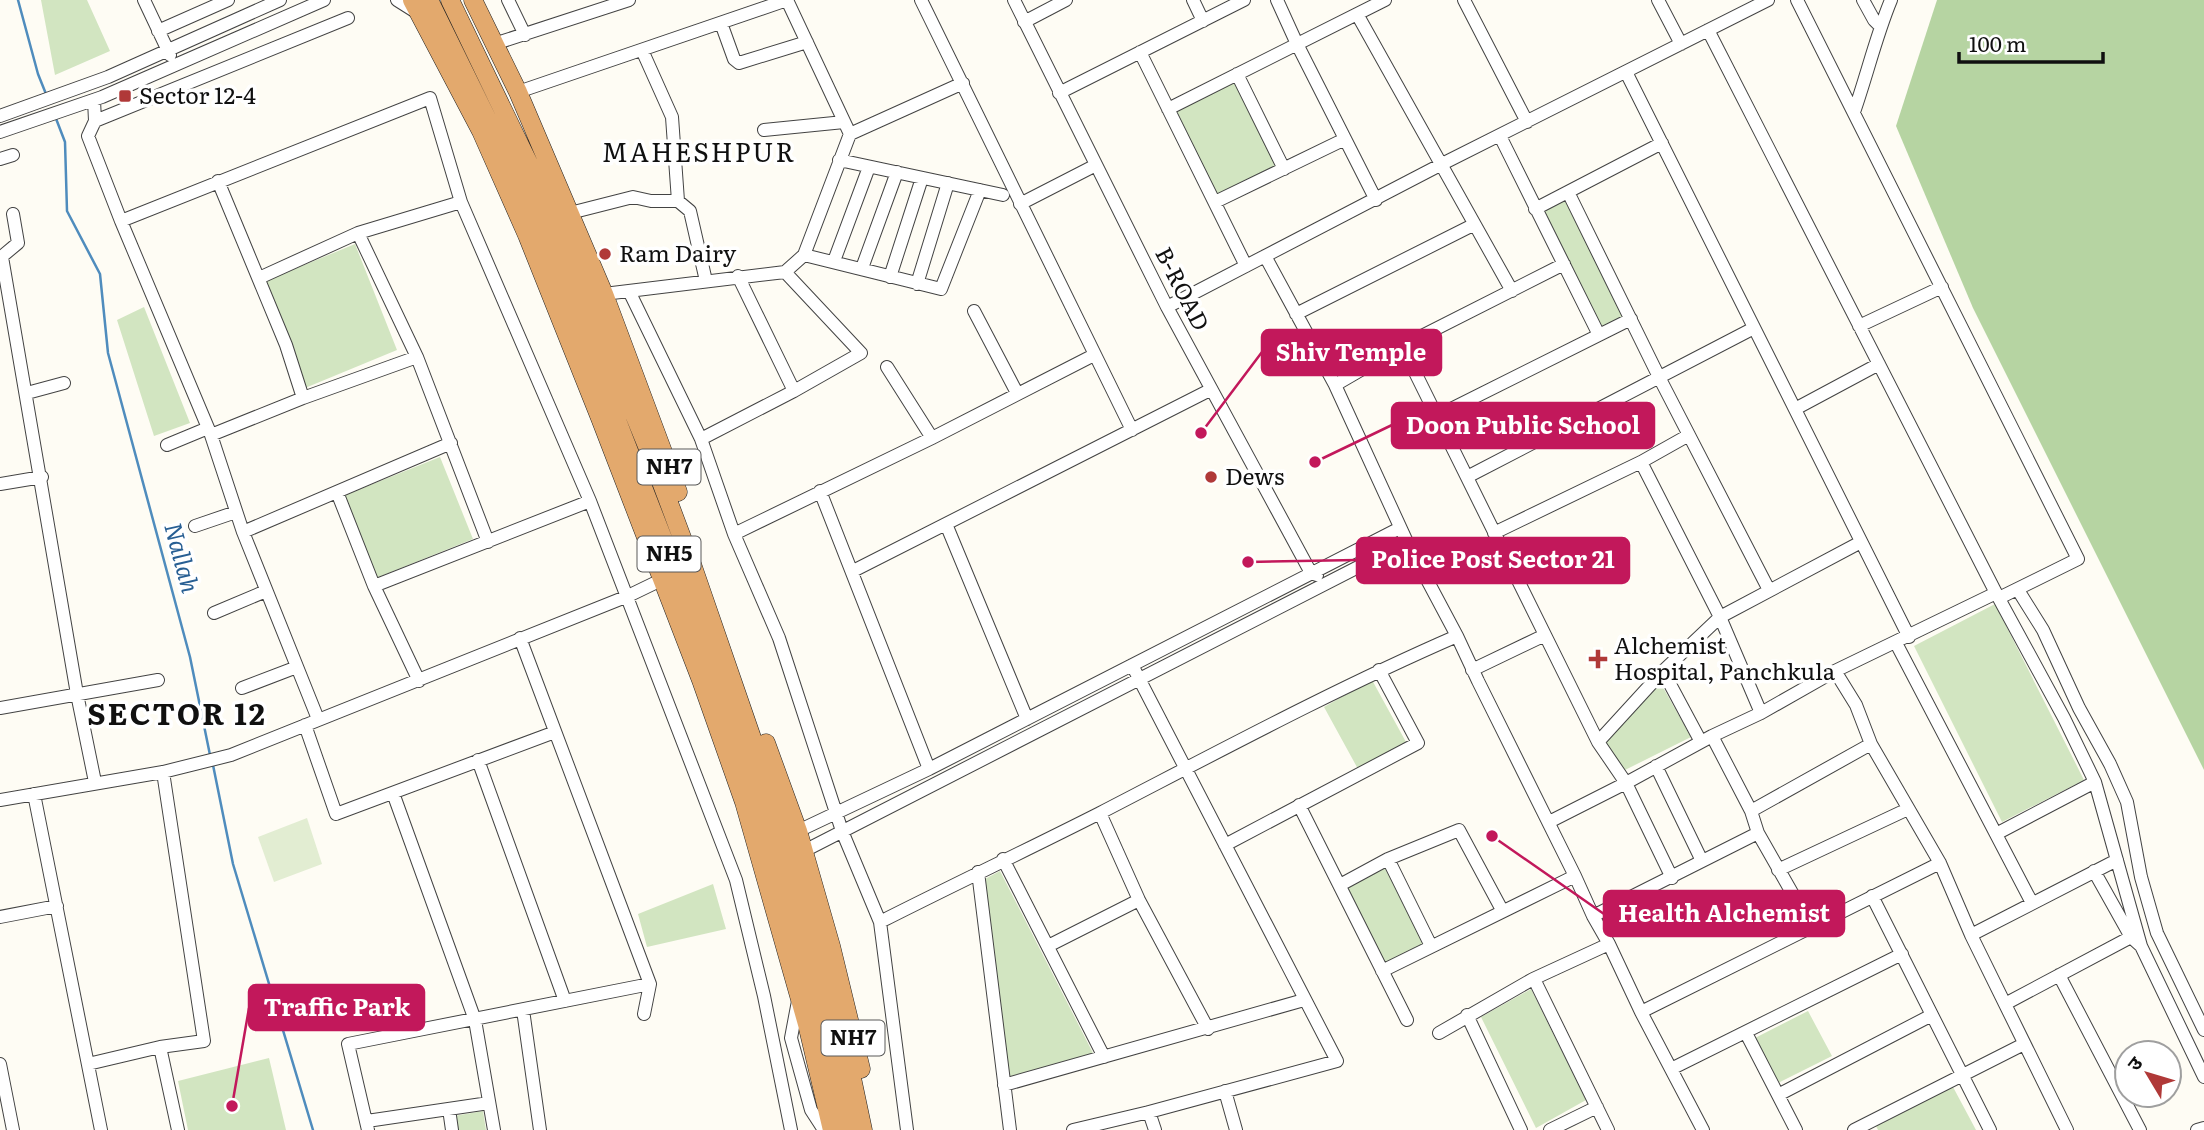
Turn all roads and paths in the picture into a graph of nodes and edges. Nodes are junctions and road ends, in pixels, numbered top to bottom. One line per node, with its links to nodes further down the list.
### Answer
1 (144, 0): 32 (street)
2 (228, 0): 32 (street)
3 (280, 0): 38 (street)
4 (325, 0): 41 (street)
5 (397, 0): 24 (street)
6 (450, 0): 136 (highway, NH5)
7 (474, 0): 35 (highway, NH7)
8 (508, 0): 33 (street)
9 (629, 0): 33 (street)
10 (787, 0): 29 (street); 34 (street)
11 (921, 0): 44 (street)
12 (1014, 0): 28 (street, B-ROAD)
13 (1066, 0): 28 (street)
14 (1193, 0): 27 (street)
15 (1244, 0): 27 (street)
16 (1278, 0): 36 (street)
17 (1385, 0): 25 (street)
18 (1464, 0): 52 (street)
19 (1658, 0): 37 (street)
20 (1768, 0): 31 (street)
21 (1797, 0): 49 (street)
22 (1863, 0): 30 (street)
23 (1891, 0): 30 (street)
24 (420, 5): 138 (highway, NH5)
25 (1357, 14): 36 (street); 62 (street)
26 (348, 18): 51 (street)
27 (1203, 20): 40 (street)
28 (1024, 22): 46 (street, B-ROAD)
29 (721, 23): 34 (street); 39 (street)
30 (1880, 26): 49 (street)
31 (1708, 30): 37 (street); 105 (street)
32 (158, 31): 38 (street)
33 (526, 35): 35 (street)
34 (807, 43): 53 (street)
35 (494, 44): 45 (highway, NH7)
36 (1297, 44): 43 (street); 57 (street)
37 (1681, 44): 42 (street)
38 (167, 50): 41 (street); 50 (street)
39 (642, 50): 45 (street); 74 (street)
40 (1140, 52): 46 (street); 48 (street)
41 (174, 65): 47 (street)
42 (1626, 72): 52 (street); 58 (street)
43 (1237, 74): 48 (street); 65 (street)
44 (963, 83): 53 (street); 77 (street)
45 (518, 92): 79 (highway, NH7)
46 (1059, 93): 63 (street, B-ROAD)
47 (94, 100): 51 (street); 55 (street)
48 (1168, 109): 76 (street)
49 (1854, 112): 97 (street)
50 (0, 116)
51 (95, 121): 81 (street)
52 (1527, 122): 56 (street)
53 (847, 128): 54 (street); 61 (street)
54 (764, 130)
55 (0, 132)
56 (1500, 136): 62 (street); 78 (street)
57 (1345, 139): 65 (street); 73 (street)
58 (1662, 143): 71 (street); 106 (street)
59 (13, 155): 60 (street)
60 (0, 159)
61 (839, 160): 64 (street); 84 (street)
62 (1442, 164): 73 (street); 82 (street)
63 (1096, 165): 77 (street); 101 (street, B-ROAD)
64 (869, 167): 66 (street); 87 (street)
65 (1283, 169): 76 (street)
66 (897, 172): 67 (street); 90 (street)
67 (922, 178): 69 (street); 93 (street)
68 (218, 181): 75 (street); 81 (street); 94 (street)
69 (948, 183): 70 (street); 96 (street)
70 (980, 190): 72 (street); 96 (street)
71 (1568, 192): 78 (street); 104 (street)
72 (1003, 195)
73 (1376, 200): 85 (street)
74 (678, 201): 79 (street); 95 (street)
75 (461, 202): 83 (street); 137 (street)
76 (1215, 202): 89 (street)
77 (1020, 204): 109 (street)
78 (1535, 209): 88 (street)
79 (570, 213): 100 (highway, NH7)
80 (13, 214): 86 (street)
81 (121, 221): 124 (street)
82 (1473, 225): 99 (street); 103 (street)
83 (358, 233): 94 (street); 110 (street)
84 (804, 255): 87 (street); 91 (street)
85 (1265, 256): 89 (street); 103 (street)
86 (1, 257): 118 (street)
87 (834, 261): 90 (street)
88 (1564, 264): 99 (street); 107 (street)
89 (1246, 266): 101 (street)
90 (862, 268): 93 (street)
91 (785, 272): 92 (street); 117 (street)
92 (738, 276): 95 (street); 117 (street)
93 (890, 276): 96 (street)
94 (258, 278): 120 (street)
95 (706, 281): 98 (street)
96 (917, 284)
97 (1942, 287): 105 (street); 155 (street)
98 (629, 291): 100 (street); 127 (street)
99 (1512, 291): 108 (street)
100 (604, 294): 136 (highway, NH7)
101 (1167, 307): 116 (street, B-ROAD)
102 (974, 311): 119 (street)
103 (1296, 314): 115 (street)
104 (1631, 319): 107 (street); 113 (street)
105 (1859, 326): 111 (street)
106 (1754, 328): 113 (street); 121 (street)
107 (1599, 335): 122 (street)
108 (1402, 346): 115 (street); 122 (street)
109 (1094, 355): 119 (street); 123 (street)
110 (417, 357): 120 (street); 128 (street)
111 (1879, 364): 121 (street); 158 (street)
112 (887, 368): 126 (street)
113 (1660, 377): 125 (street); 132 (street)
114 (64, 383): 118 (street)
115 (1335, 385): 142 (street)
116 (1210, 390): 123 (street); 150 (street, B-ROAD)
117 (794, 391): 127 (street)
118 (27, 393): 131 (street)
119 (1017, 393): 126 (street)
120 (303, 398): 124 (street)
121 (1795, 409): 148 (street)
122 (1435, 417): 132 (street)
123 (1132, 430): 140 (street)
124 (209, 432): 129 (street); 139 (street)
125 (1689, 435): 130 (street); 154 (street)
126 (932, 438): 134 (street)
127 (701, 439): 145 (street)
128 (451, 443): 135 (street); 146 (street)
129 (167, 445)
130 (1641, 462): 144 (street); 160 (street)
131 (42, 477): 133 (street); 176 (street)
132 (1468, 477): 144 (street)
133 (0, 484)
134 (820, 491): 145 (street); 149 (street)
135 (337, 492): 143 (street); 153 (street)
136 (673, 498): 204 (highway, NH7); 283 (highway, NH5)
137 (590, 501): 146 (street); 157 (street)
138 (644, 511): 151 (highway, NH7); 242 (highway, NH5)
139 (236, 512): 141 (street); 143 (street)
140 (946, 524): 149 (street); 180 (street)
141 (195, 526)
142 (1400, 528): 147 (street); 150 (street)
143 (243, 532): 156 (street)
144 (1493, 533): 161 (street)
145 (734, 534): 201 (street)
146 (488, 542): 153 (street)
147 (1407, 542): 152 (street); 162 (street)
148 (1861, 542): 154 (street); 163 (street)
149 (853, 571): 189 (street)
150 (1311, 573): 152 (street); 166 (street)
151 (661, 580): 157 (street); 242 (highway, NH7)
152 (1331, 581): 172 (street)
153 (374, 586): 174 (street)
154 (1769, 590): 160 (street)
155 (2018, 590): 158 (street); 252 (street)
156 (267, 591): 159 (street); 167 (street)
157 (628, 596): 164 (street); 279 (street)
158 (1997, 596): 163 (street); 192 (street)
159 (214, 613)
160 (1720, 617): 170 (street); 178 (street)
161 (1545, 635): 169 (street); 184 (street)
162 (1457, 636): 168 (street); 169 (street)
163 (1909, 637): 165 (street)
164 (520, 638): 174 (street); 182 (street)
165 (1896, 643): 171 (street); 207 (street)
166 (1132, 665): 172 (street); 180 (street)
167 (297, 667): 175 (street); 179 (street)
168 (1379, 670): 188 (street); 198 (street)
169 (1472, 670): 203 (street)
170 (1663, 671): 183 (street); 184 (street)
171 (1835, 671): 178 (street); 185 (street)
172 (1139, 679): 188 (street); 194 (street)
173 (158, 680): 176 (street)
174 (419, 681): 179 (street)
175 (242, 688)
176 (77, 694): 177 (street); 191 (street)
177 (0, 708)
178 (1761, 713): 183 (street)
179 (318, 719): 181 (street)
180 (1027, 719): 189 (street)
181 (305, 725): 190 (street); 196 (street)
182 (555, 733): 186 (street); 239 (street)
183 (1707, 739): 187 (street); 200 (street)
184 (1598, 742): 193 (street)
185 (1871, 744): 199 (street); 200 (street)
186 (478, 760): 196 (street); 241 (street)
187 (1656, 766): 193 (street); 213 (street)
188 (1184, 767): 202 (street); 208 (street)
189 (927, 770): 194 (street); 201 (street)
190 (163, 772): 191 (street); 256 (street)
191 (95, 782): 195 (street)
192 (2095, 782): 207 (street); 212 (street)
193 (1626, 783): 203 (street); 219 (street)
194 (931, 785): 205 (street)
195 (34, 793): 197 (street); 224 (street)
196 (393, 793): 249 (street)
197 (0, 800)
198 (1299, 806): 208 (street); 220 (street)
199 (1908, 809): 214 (street); 215 (street)
200 (1751, 811): 206 (street)
201 (836, 813): 204 (street); 205 (street)
202 (1100, 813): 210 (street); 222 (street)
203 (1549, 822): 218 (street)
204 (798, 831): 209 (highway, NH7)
205 (842, 831): 209 (street); 228 (street)
206 (1758, 833): 213 (street); 215 (street)
207 (1996, 834): 223 (street)
208 (1225, 845): 240 (street)
209 (804, 851): 284 (highway, NH7)
210 (1003, 859): 217 (street); 233 (street)
211 (1388, 859): 220 (street); 225 (street); 234 (street)
212 (2117, 860): 216 (street); 231 (street)
213 (1702, 861): 219 (street)
214 (1940, 863): 221 (street); 230 (street)
215 (1778, 870): 229 (street)
216 (2094, 871): 223 (street); 231 (street)
217 (978, 872): 228 (street); 263 (street)
218 (1576, 876): 225 (street); 226 (street)
219 (1672, 878): 226 (street)
220 (1340, 885): 236 (street)
221 (1872, 896): 229 (street); 235 (street)
222 (1139, 900): 233 (street); 251 (street)
223 (2032, 903): 230 (street)
224 (57, 905): 227 (street); 259 (street)
225 (1502, 910): 234 (street)
226 (1593, 916): 232 (street)
227 (0, 917)
228 (880, 922): 285 (street)
229 (1812, 928): 245 (street)
230 (1971, 935): 243 (street)
231 (2136, 941): 237 (street); 262 (street)
232 (1609, 944): 238 (street); 245 (street)
233 (1048, 946): 257 (street)
234 (1432, 946): 236 (street)
235 (1902, 954): 248 (street); 254 (street)
236 (1382, 971): 250 (street)
237 (2060, 975): 243 (street); 298 (street)
238 (1534, 979): 247 (street); 267 (street)
239 (650, 984): 241 (street); 246 (street)
240 (1304, 1000): 251 (street); 264 (street)
241 (565, 1001): 244 (street)
242 (805, 1001): 280 (street); 281 (highway, NH7); 282 (highway, NH5)
243 (2005, 1004): 255 (street)
244 (523, 1010): 249 (street); 278 (street)
245 (1641, 1012): 260 (street)
246 (644, 1014)
247 (1467, 1015): 253 (street); 290 (street)
248 (1933, 1015): 261 (street); 265 (street)
249 (475, 1020): 266 (street); 270 (street)
250 (1407, 1020)
251 (1208, 1029): 257 (street)
252 (2204, 1030)
253 (1438, 1033)
254 (1746, 1033): 260 (street); 265 (street)
255 (2024, 1044): 261 (street); 297 (street)
256 (160, 1047): 259 (street); 275 (street)
257 (1104, 1056): 263 (street)
258 (0, 1064): 273 (street)
259 (88, 1064): 274 (street)
260 (1672, 1068): 293 (street)
261 (1962, 1076): 271 (street); 296 (street)
262 (2204, 1077)
263 (1004, 1085): 286 (street)
264 (1224, 1091): 269 (street); 289 (street)
265 (1778, 1095): 294 (street)
266 (489, 1103): 268 (street); 277 (street)
267 (1597, 1107): 291 (street); 292 (street)
268 (449, 1109): 270 (street); 276 (street)
269 (1150, 1112): 287 (street); 288 (street)
270 (367, 1125)
271 (1871, 1126): 295 (street)
272 (2204, 1128): 299 (street)
273 (13, 1130)
274 (101, 1130)
275 (178, 1130)
276 (452, 1130)
277 (494, 1130)
278 (540, 1130)
279 (791, 1130)
280 (824, 1130)
281 (832, 1130)
282 (848, 1130)
283 (863, 1130)
284 (876, 1130)
285 (907, 1130)
286 (1010, 1130)
287 (1073, 1130)
288 (1155, 1130)
289 (1236, 1130)
290 (1521, 1130)
291 (1550, 1130)
292 (1608, 1130)
293 (1703, 1130)
294 (1796, 1130)
295 (1854, 1130)
296 (1990, 1130)
297 (2067, 1130)
298 (2140, 1130)
299 (2197, 1130)

